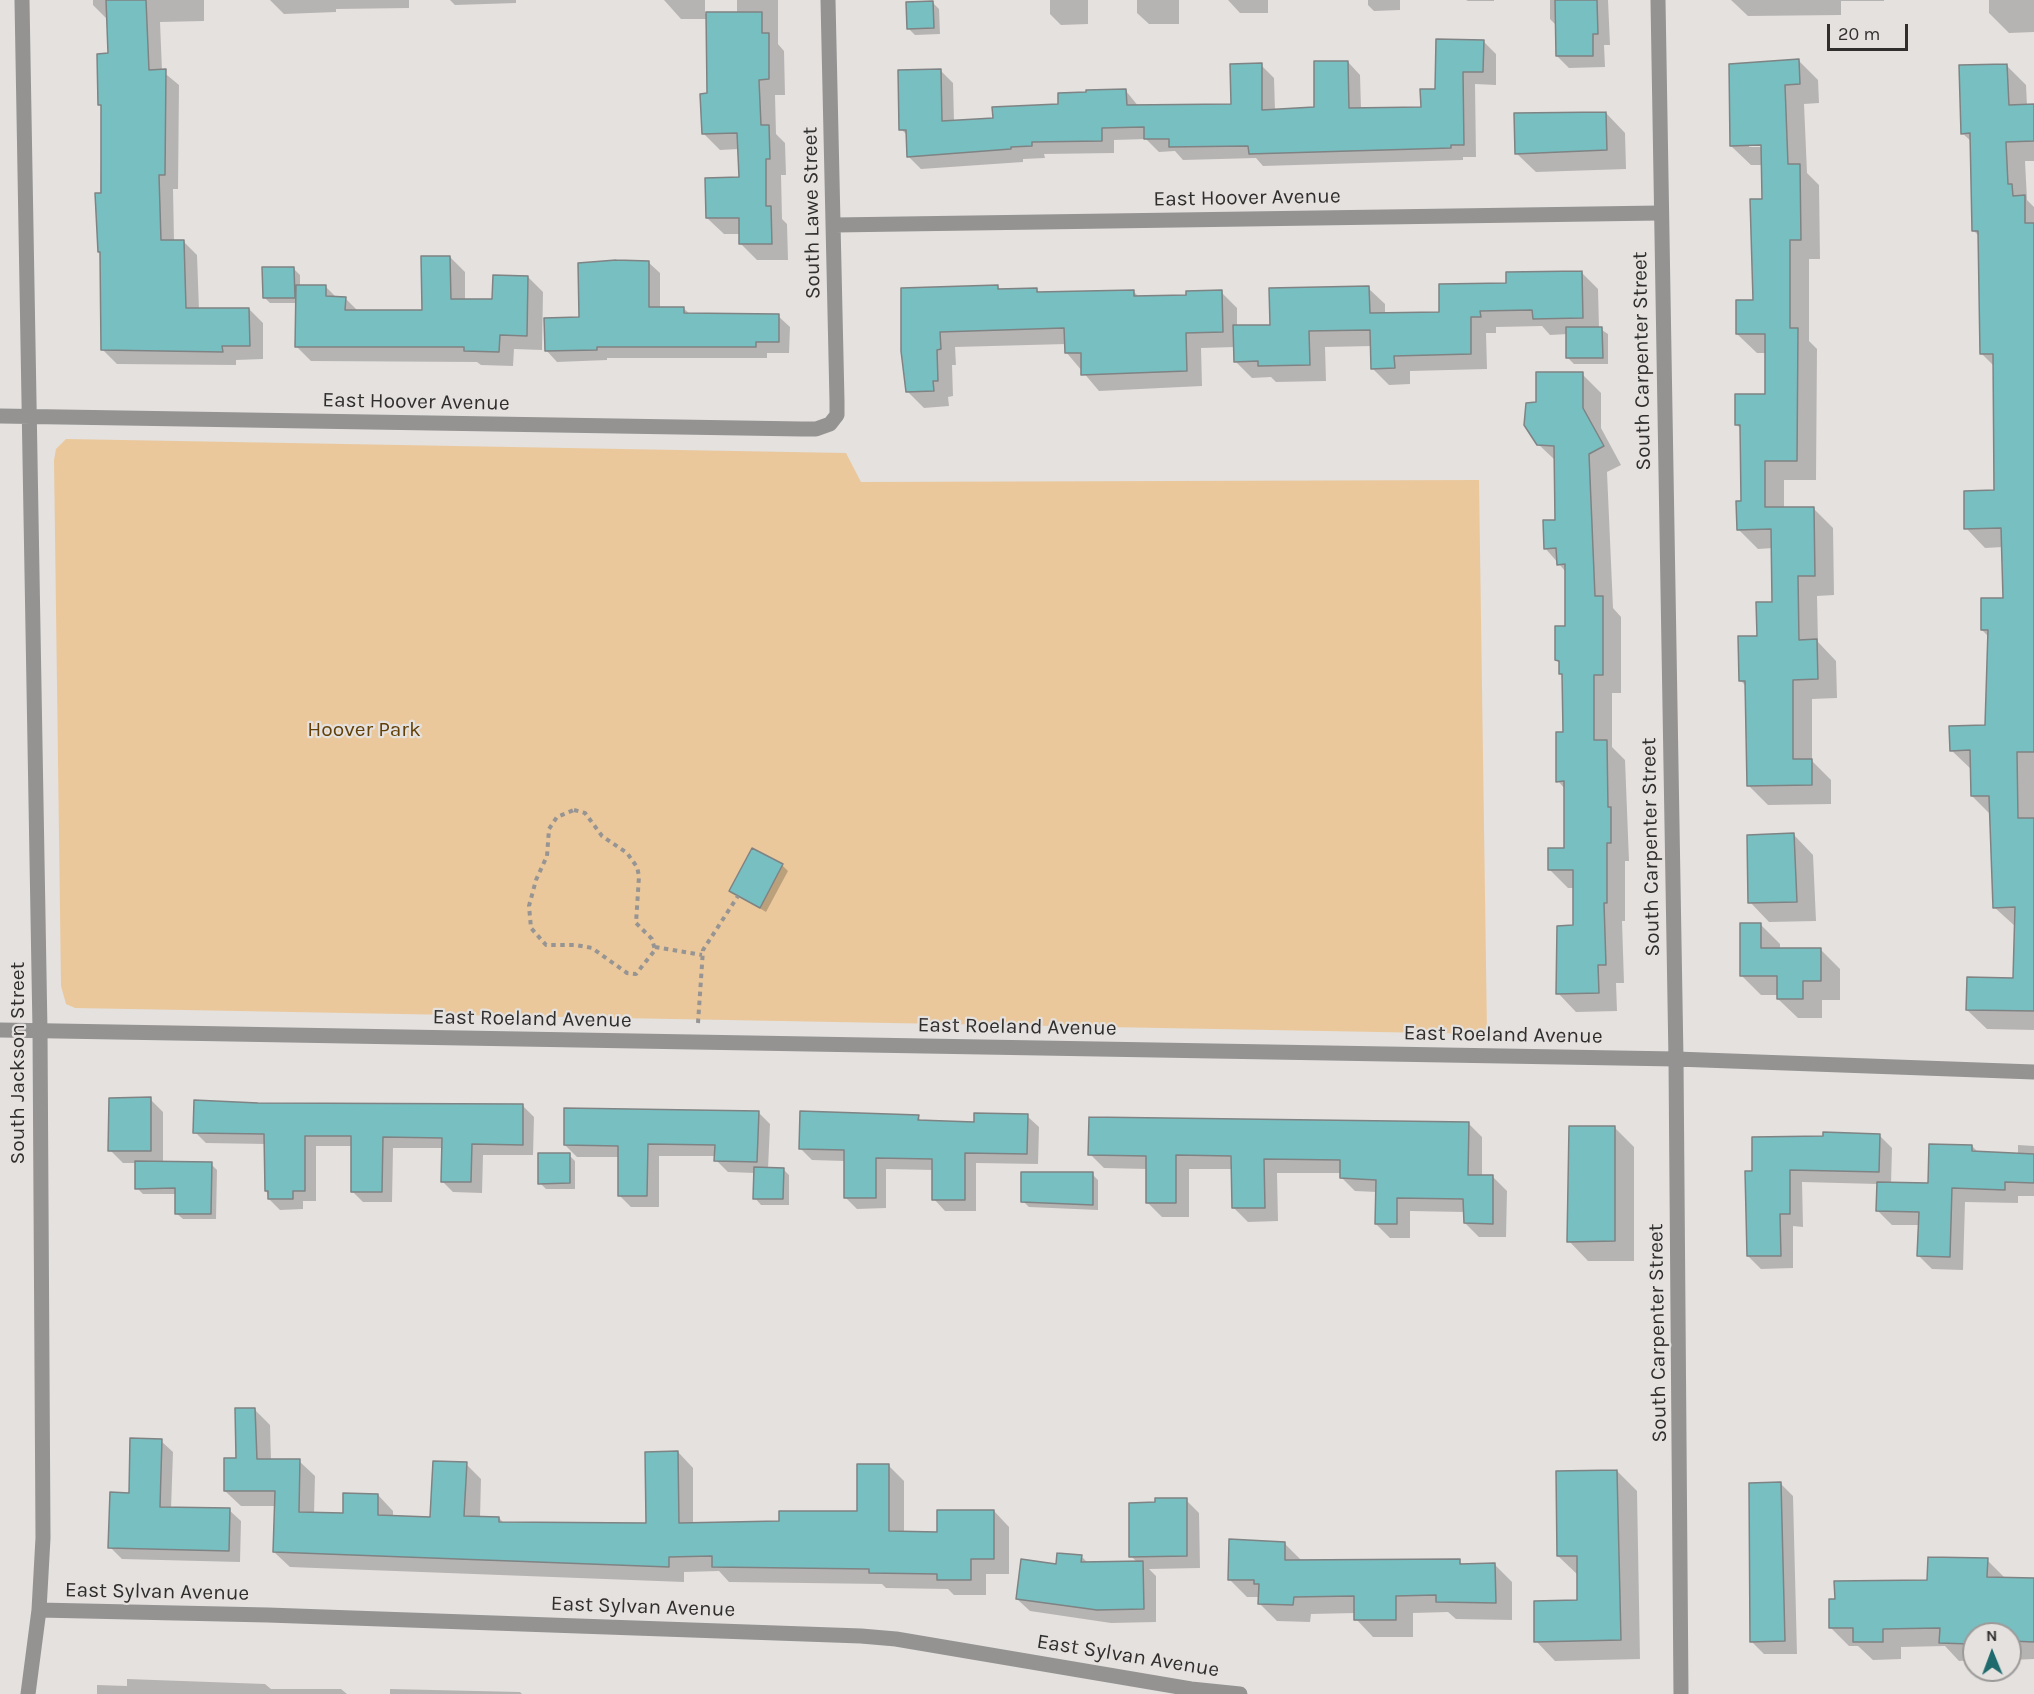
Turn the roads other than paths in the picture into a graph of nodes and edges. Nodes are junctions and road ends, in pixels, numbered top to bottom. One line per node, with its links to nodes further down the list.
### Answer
1 (22, 0): 7 (street, South Jackson Street)
2 (828, 0): 5 (street, South Lawe Street)
3 (1658, 0): 4 (street, South Carpenter Street)
4 (1660, 213): 5 (street, East Hoover Avenue); 11 (street, South Carpenter Street)
5 (834, 225): 8 (street, South Lawe Street)
6 (0, 416): 7 (street, East Hoover Avenue)
7 (31, 417): 8 (street, East Hoover Avenue); 10 (street, South Jackson Street)
8 (830, 424)
9 (0, 1030): 10 (street, East Roeland Avenue)
10 (40, 1030): 11 (street, East Roeland Avenue); 13 (street, South Jackson Street)
11 (1676, 1059): 12 (street, East Roeland Avenue); 16 (street, South Carpenter Street)
12 (2034, 1072)
13 (39, 1610): 14 (street, South Jackson Street); 15 (street, East Sylvan Avenue)
14 (28, 1694)
15 (1240, 1694)
16 (1681, 1694)

